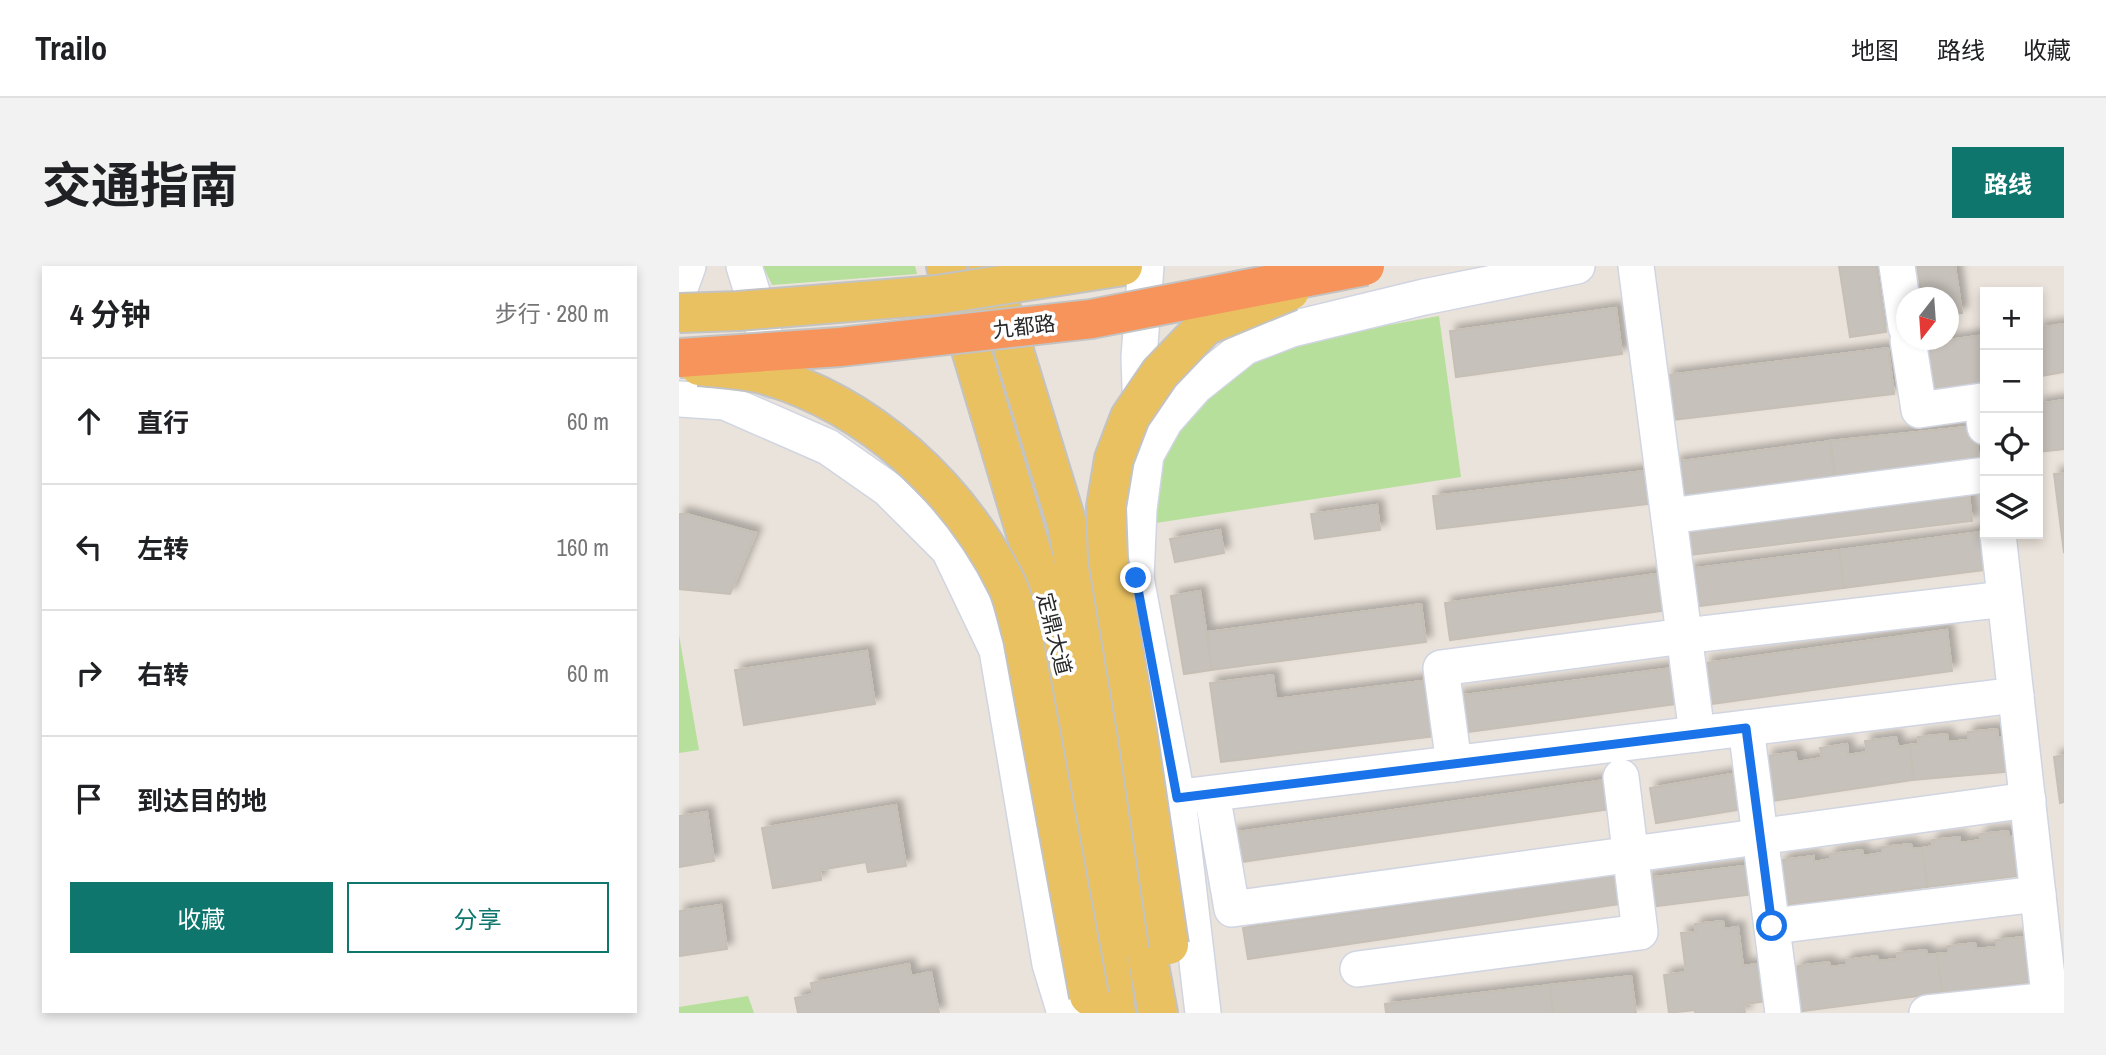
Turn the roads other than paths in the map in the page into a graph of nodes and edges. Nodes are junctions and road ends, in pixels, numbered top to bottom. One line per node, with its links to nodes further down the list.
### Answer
1 (688, 266): 13 (lane)
2 (744, 266): 22 (lane)
3 (946, 266): 43 (main road, 定鼎大道)
4 (988, 266): 44 (main road, 定鼎大道)
5 (1123, 266): 14 (main road, 九都路, bridge)
6 (1146, 266): 23 (lane)
7 (1290, 266): 16 (lane)
8 (1365, 266): 18 (highway, 九都路, bridge); 45 (main road, bridge)
9 (1577, 266): 16 (lane)
10 (1636, 266): 25 (lane)
11 (1897, 266): 12 (lane)
12 (1900, 287)
13 (679, 294): 14 (main road, bridge)
14 (738, 311): 15 (main road, 九都路, bridge)
15 (679, 313)
16 (1334, 318): 23 (lane)
17 (1910, 350): 21 (lane)
18 (679, 358)
19 (679, 365): 43 (main road, bridge)
20 (679, 400): 22 (lane)
21 (1983, 413)
22 (778, 425): 43 (lane)
23 (1146, 455): 35 (lane)
24 (1980, 476): 25 (lane)
25 (1669, 516): 28 (lane)
26 (1999, 539): 27 (lane)
27 (2005, 599): 28 (lane); 29 (lane)
28 (1685, 635): 31 (lane); 32 (lane)
29 (2016, 695): 30 (lane); 36 (lane)
30 (1746, 728): 31 (lane); 37 (lane)
31 (1697, 734): 32 (lane)
32 (1454, 764): 34 (lane)
33 (1621, 777): 38 (lane)
34 (1212, 793): 35 (lane); 38 (lane)
35 (1177, 798): 46 (lane)
36 (2028, 800): 37 (lane); 39 (lane)
37 (1760, 835): 38 (lane); 40 (lane)
38 (1631, 853): 41 (lane)
39 (2038, 894): 40 (lane); 42 (lane)
40 (1772, 926): 47 (lane)
41 (1358, 969)
42 (2050, 1007): 48 (lane)
43 (1091, 1009)
44 (1158, 1013)
45 (1170, 1013)
46 (1203, 1013)
47 (1783, 1013)
48 (1927, 1013)

